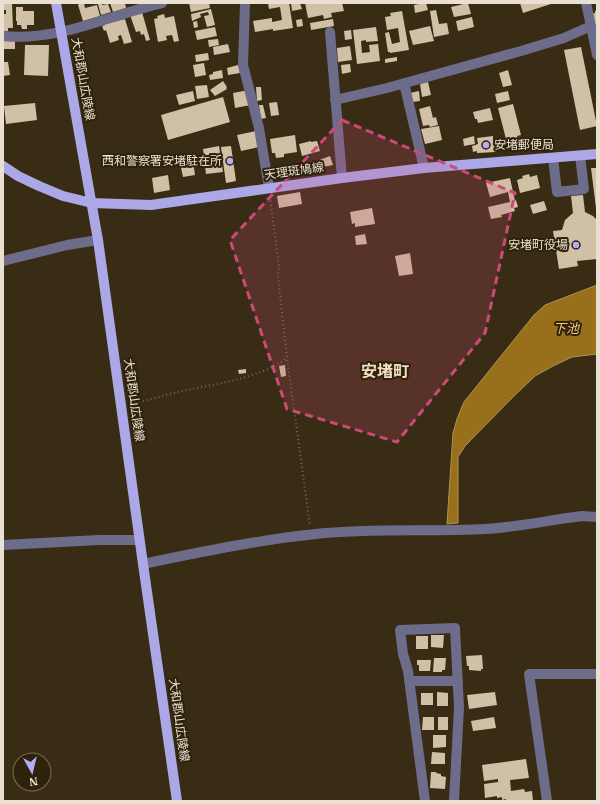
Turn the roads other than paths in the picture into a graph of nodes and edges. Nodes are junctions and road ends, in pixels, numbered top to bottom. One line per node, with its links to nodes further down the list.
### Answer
1 (56, 3): 7 (main road, 大和郡山広陵線)
2 (162, 3): 7 (street)
3 (245, 3): 18 (street)
4 (586, 3): 5 (street)
5 (591, 26): 9 (street); 10 (street)
6 (330, 32): 11 (street)
7 (61, 33): 8 (street); 19 (main road, 大和郡山広陵線)
8 (3, 36)
9 (597, 55)
10 (404, 83): 11 (street); 16 (street)
11 (335, 100): 17 (street)
12 (597, 154): 13 (main road, 天理斑鳩線)
13 (580, 156): 14 (main road, 天理斑鳩線); 14 (street)
14 (553, 158): 16 (main road, 天理斑鳩線)
15 (3, 166): 19 (main road, 天理斑鳩線)
16 (424, 168): 17 (main road, 天理斑鳩線)
17 (342, 178): 18 (main road, 天理斑鳩線)
18 (269, 188): 19 (main road, 天理斑鳩線)
19 (92, 203): 20 (main road, 大和郡山広陵線)
20 (98, 240): 21 (street); 23 (main road, 大和郡山広陵線)
21 (3, 261)
22 (597, 517): 25 (street)
23 (139, 540): 24 (street); 25 (main road, 大和郡山広陵線)
24 (3, 545)
25 (143, 564): 29 (main road, 大和郡山広陵線)
26 (597, 674): 32 (street)
27 (409, 681): 28 (street); 28 (street); 30 (street)
28 (458, 681): 31 (street)
29 (177, 801)
30 (425, 801)
31 (451, 801)
32 (547, 801)

